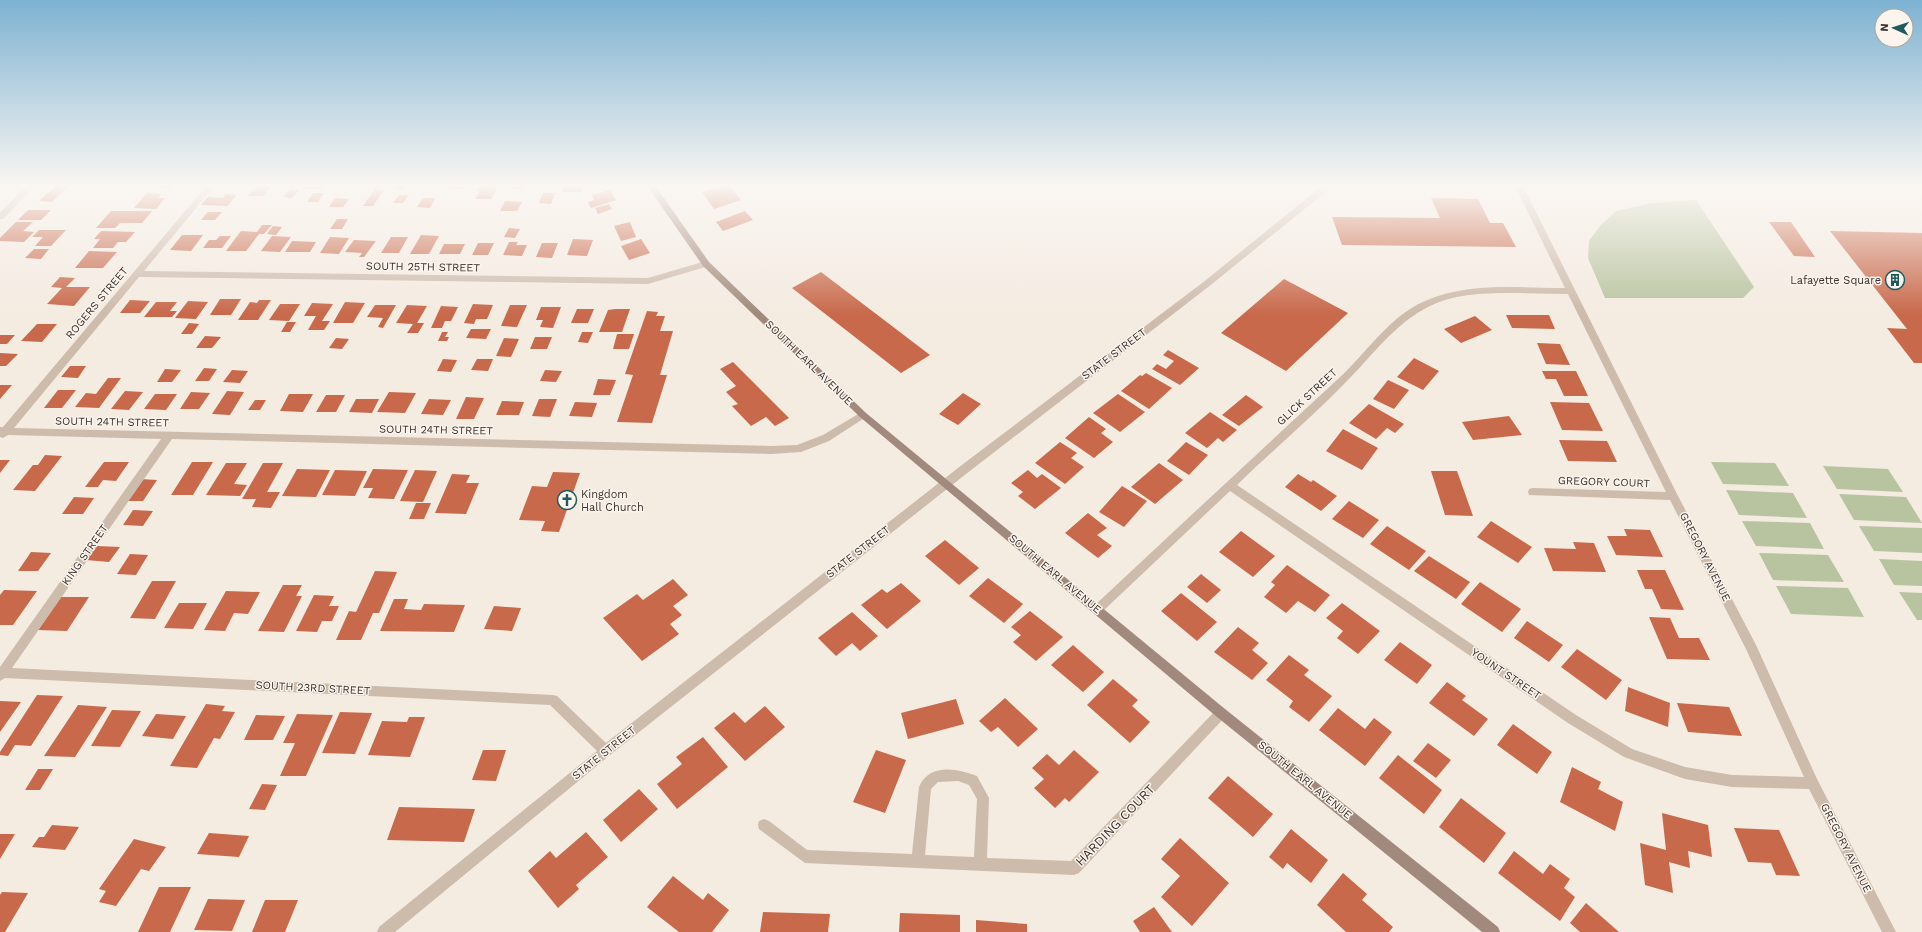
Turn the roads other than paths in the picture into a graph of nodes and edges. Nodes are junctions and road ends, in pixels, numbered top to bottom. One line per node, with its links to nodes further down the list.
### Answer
1 (176, 227): 6 (street, ROGERS STREET)
2 (680, 227): 5 (street, SOUTH EARL AVENUE)
3 (1276, 227): 11 (street, STATE STREET)
4 (1540, 227): 7 (street, GREGORY AVENUE)
5 (706, 264): 6 (street, SOUTH 25TH STREET); 8 (street, SOUTH EARL AVENUE)
6 (137, 274): 9 (street, ROGERS STREET)
7 (1571, 291): 12 (street, GLICK STREET); 14 (street, GREGORY AVENUE)
8 (863, 415): 10 (street, SOUTH 24TH STREET); 11 (street, SOUTH EARL AVENUE)
9 (2, 433): 10 (street, SOUTH 24TH STREET)
10 (169, 435): 16 (street, KING STREET)
11 (946, 484): 15 (street, SOUTH EARL AVENUE); 18 (street, STATE STREET)
12 (1229, 485): 15 (street, GLICK STREET); 19 (street, YOUNT STREET)
13 (1533, 492): 14 (street, GREGORY COURT)
14 (1673, 496): 19 (street, GREGORY AVENUE)
15 (1098, 609): 17 (street, SOUTH EARL AVENUE)
16 (1, 674): 18 (street, SOUTH 23RD STREET)
17 (1221, 713): 22 (street, HARDING COURT); 24 (street, SOUTH EARL AVENUE)
18 (606, 751): 23 (street, STATE STREET)
19 (1813, 783): 25 (street, GREGORY AVENUE)
20 (764, 825): 21 (street, HARDING COURT)
21 (918, 861): 22 (street, HARDING COURT); 22 (street)
22 (980, 864)
23 (384, 932)
24 (1493, 932)
25 (1889, 932)

